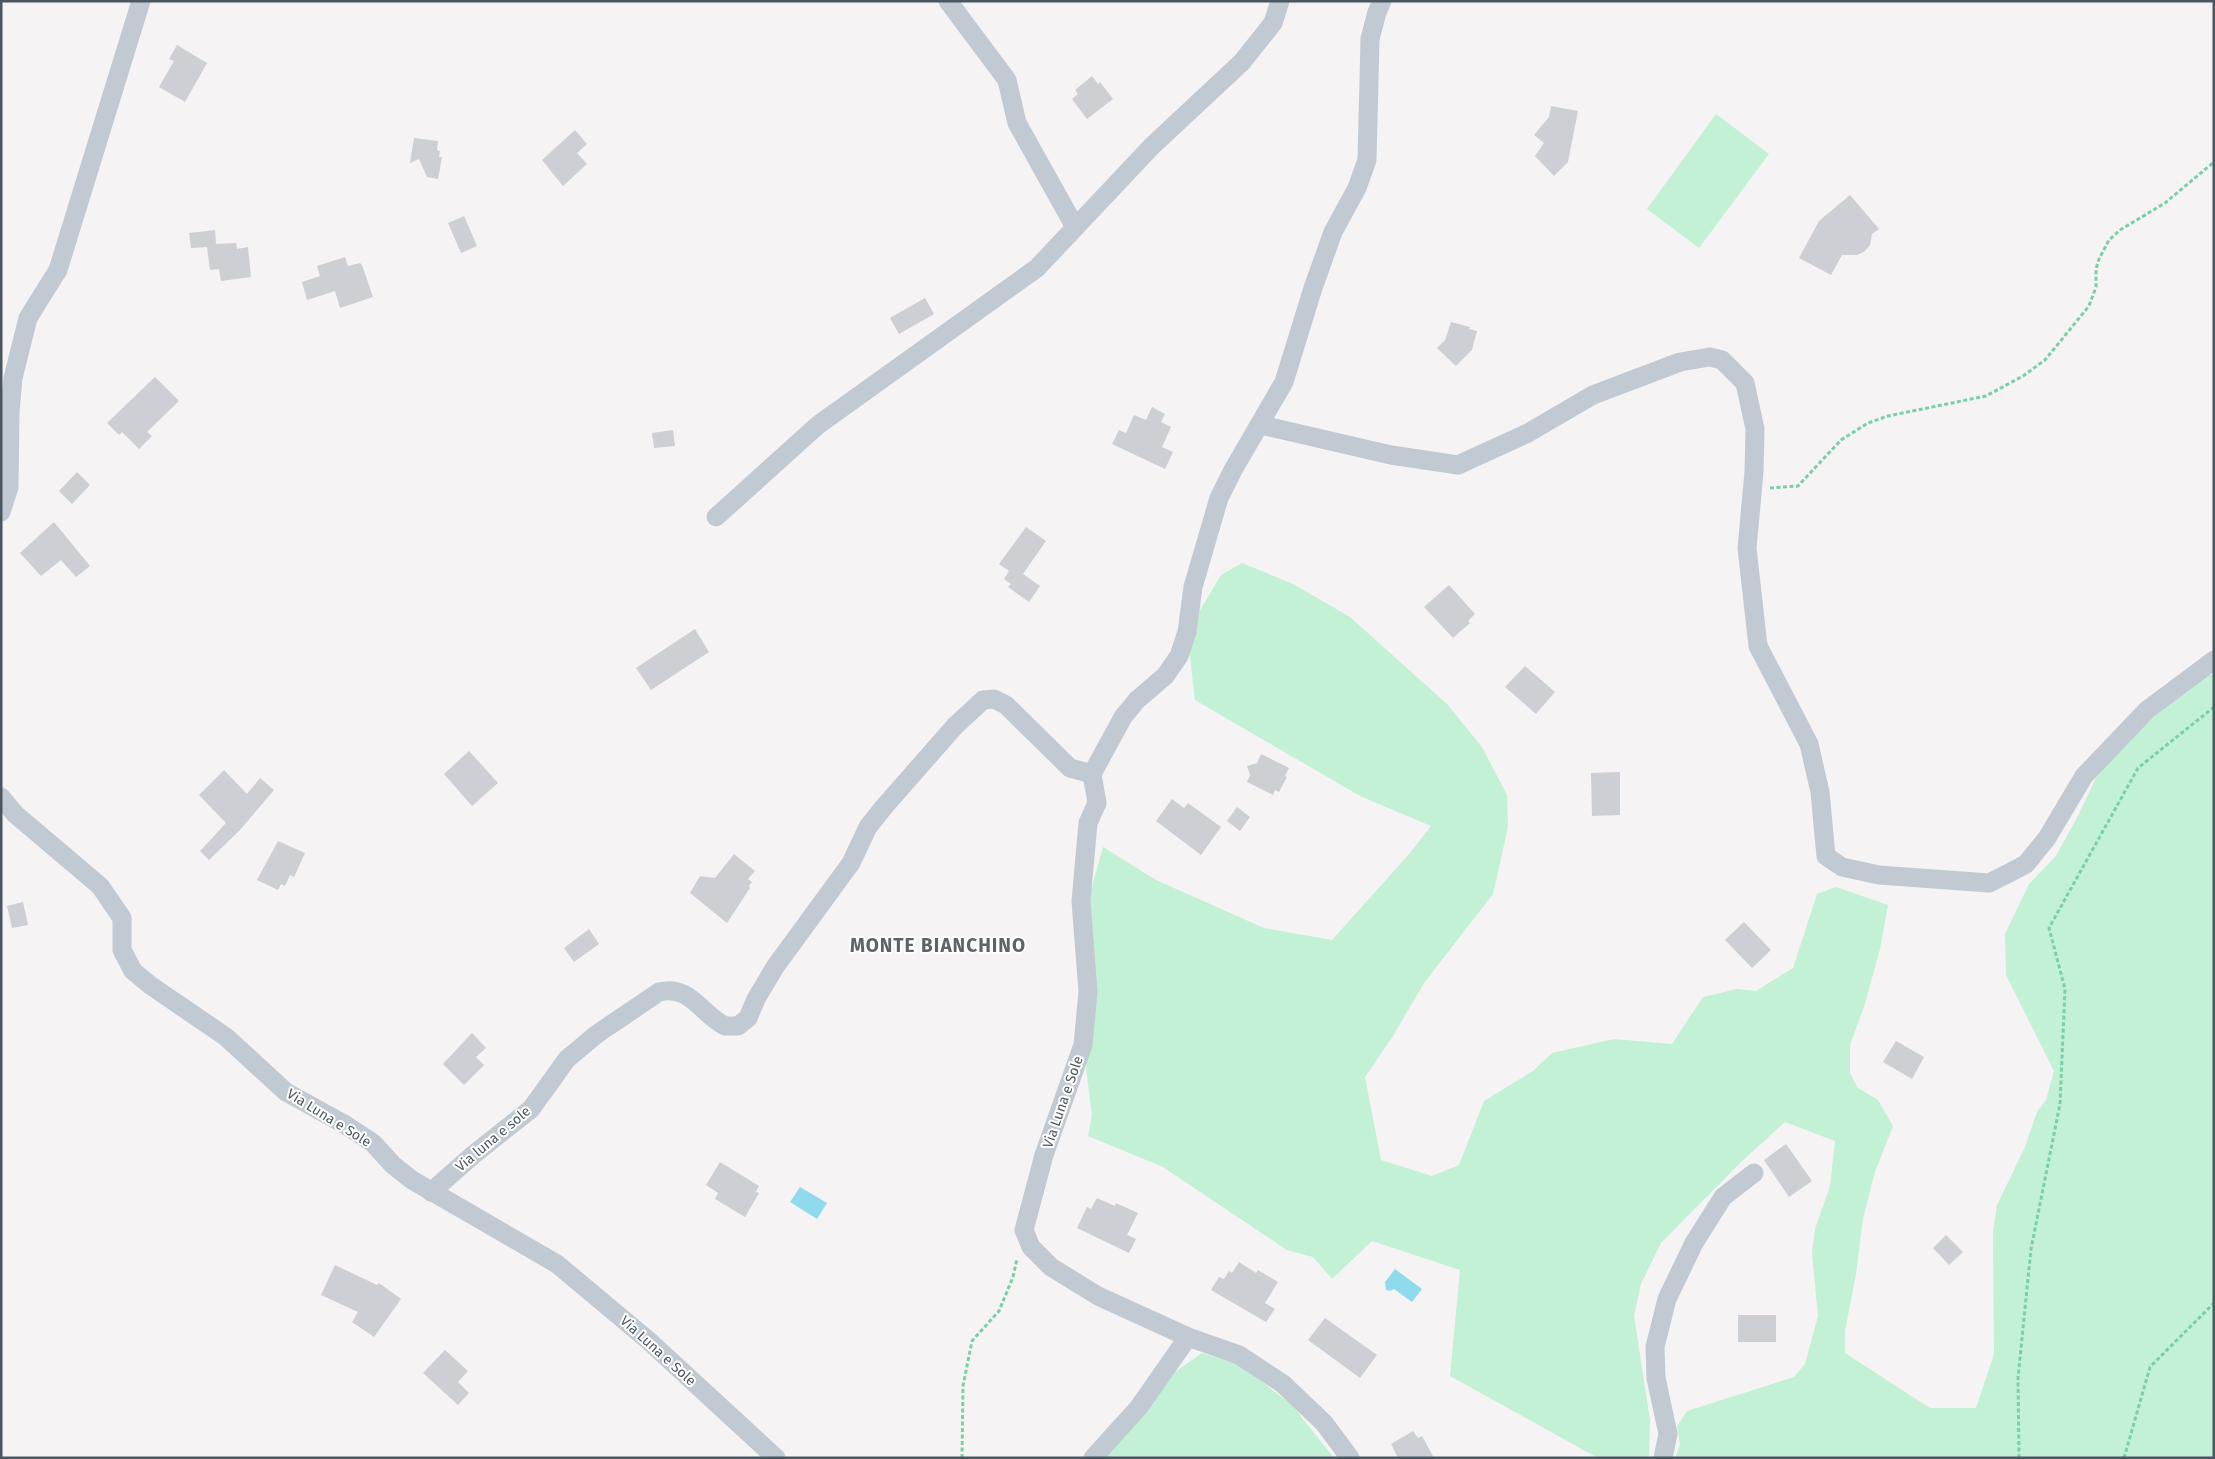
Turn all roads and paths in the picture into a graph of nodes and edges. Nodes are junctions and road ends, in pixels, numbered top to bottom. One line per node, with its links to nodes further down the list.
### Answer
1 (141, 1): 9 (street)
2 (948, 1): 6 (street)
3 (1280, 1): 6 (street)
4 (1382, 1): 7 (street)
5 (2214, 162): 8 (path)
6 (1075, 227): 10 (street)
7 (1260, 425): 8 (street); 13 (street)
8 (1752, 490): 11 (street)
9 (1, 512)
10 (716, 517)
11 (2214, 660)
12 (2214, 706): 25 (path)
13 (1092, 774): 16 (street, Via luna e sole); 19 (street, Via Luna e Sole)
14 (1, 797): 16 (street, Via Luna e Sole)
15 (1754, 1173): 24 (street)
16 (431, 1192): 20 (street, Via Luna e Sole)
17 (1017, 1258): 21 (path)
18 (2214, 1303): 26 (path)
19 (1188, 1337): 22 (street); 23 (street, Via Luna e Sole)
20 (776, 1458)
21 (962, 1458)
22 (1093, 1458)
23 (1350, 1458)
24 (1664, 1458)
25 (2019, 1458)
26 (2124, 1458)

